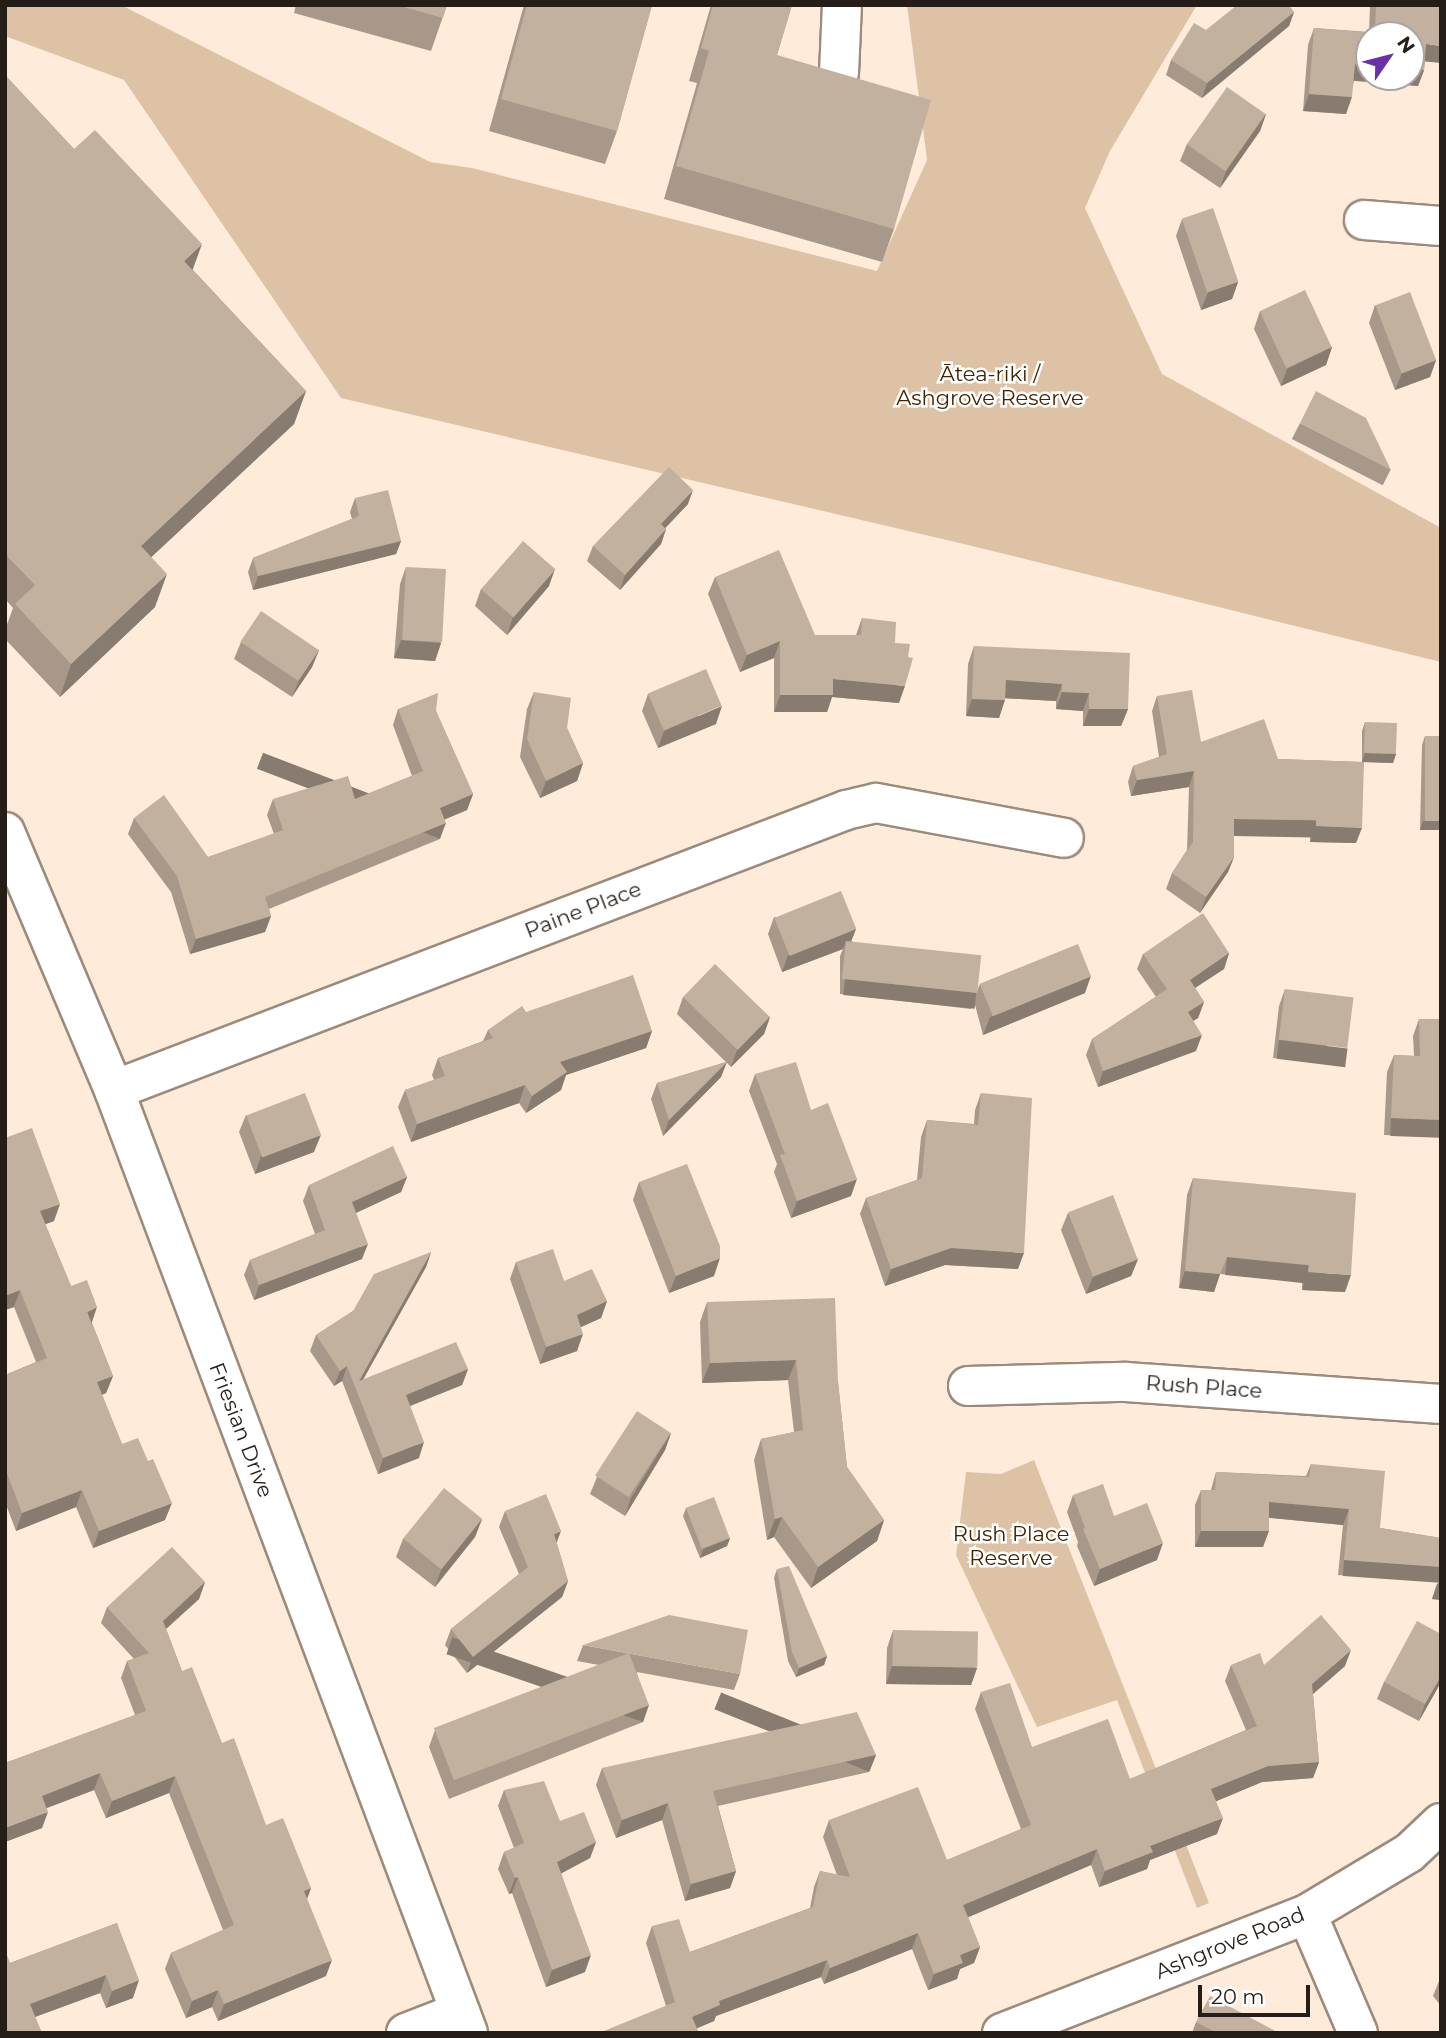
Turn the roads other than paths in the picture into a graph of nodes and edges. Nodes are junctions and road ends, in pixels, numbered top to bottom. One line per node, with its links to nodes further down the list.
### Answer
1 (842, 5): 2 (street)
2 (839, 73)
3 (1364, 220): 4 (street)
4 (1441, 226)
5 (5, 832): 7 (street, Friesian Drive)
6 (1064, 838): 7 (street, Paine Place)
7 (114, 1090): 12 (street, Friesian Drive)
8 (968, 1386): 9 (street, Rush Place)
9 (1441, 1404)
10 (1441, 1823): 11 (street, Ashgrove Road)
11 (1307, 1914): 14 (street, Ashgrove Road); 15 (street)
12 (464, 2023): 13 (street)
13 (406, 2033)
14 (1002, 2033)
15 (1358, 2033)

